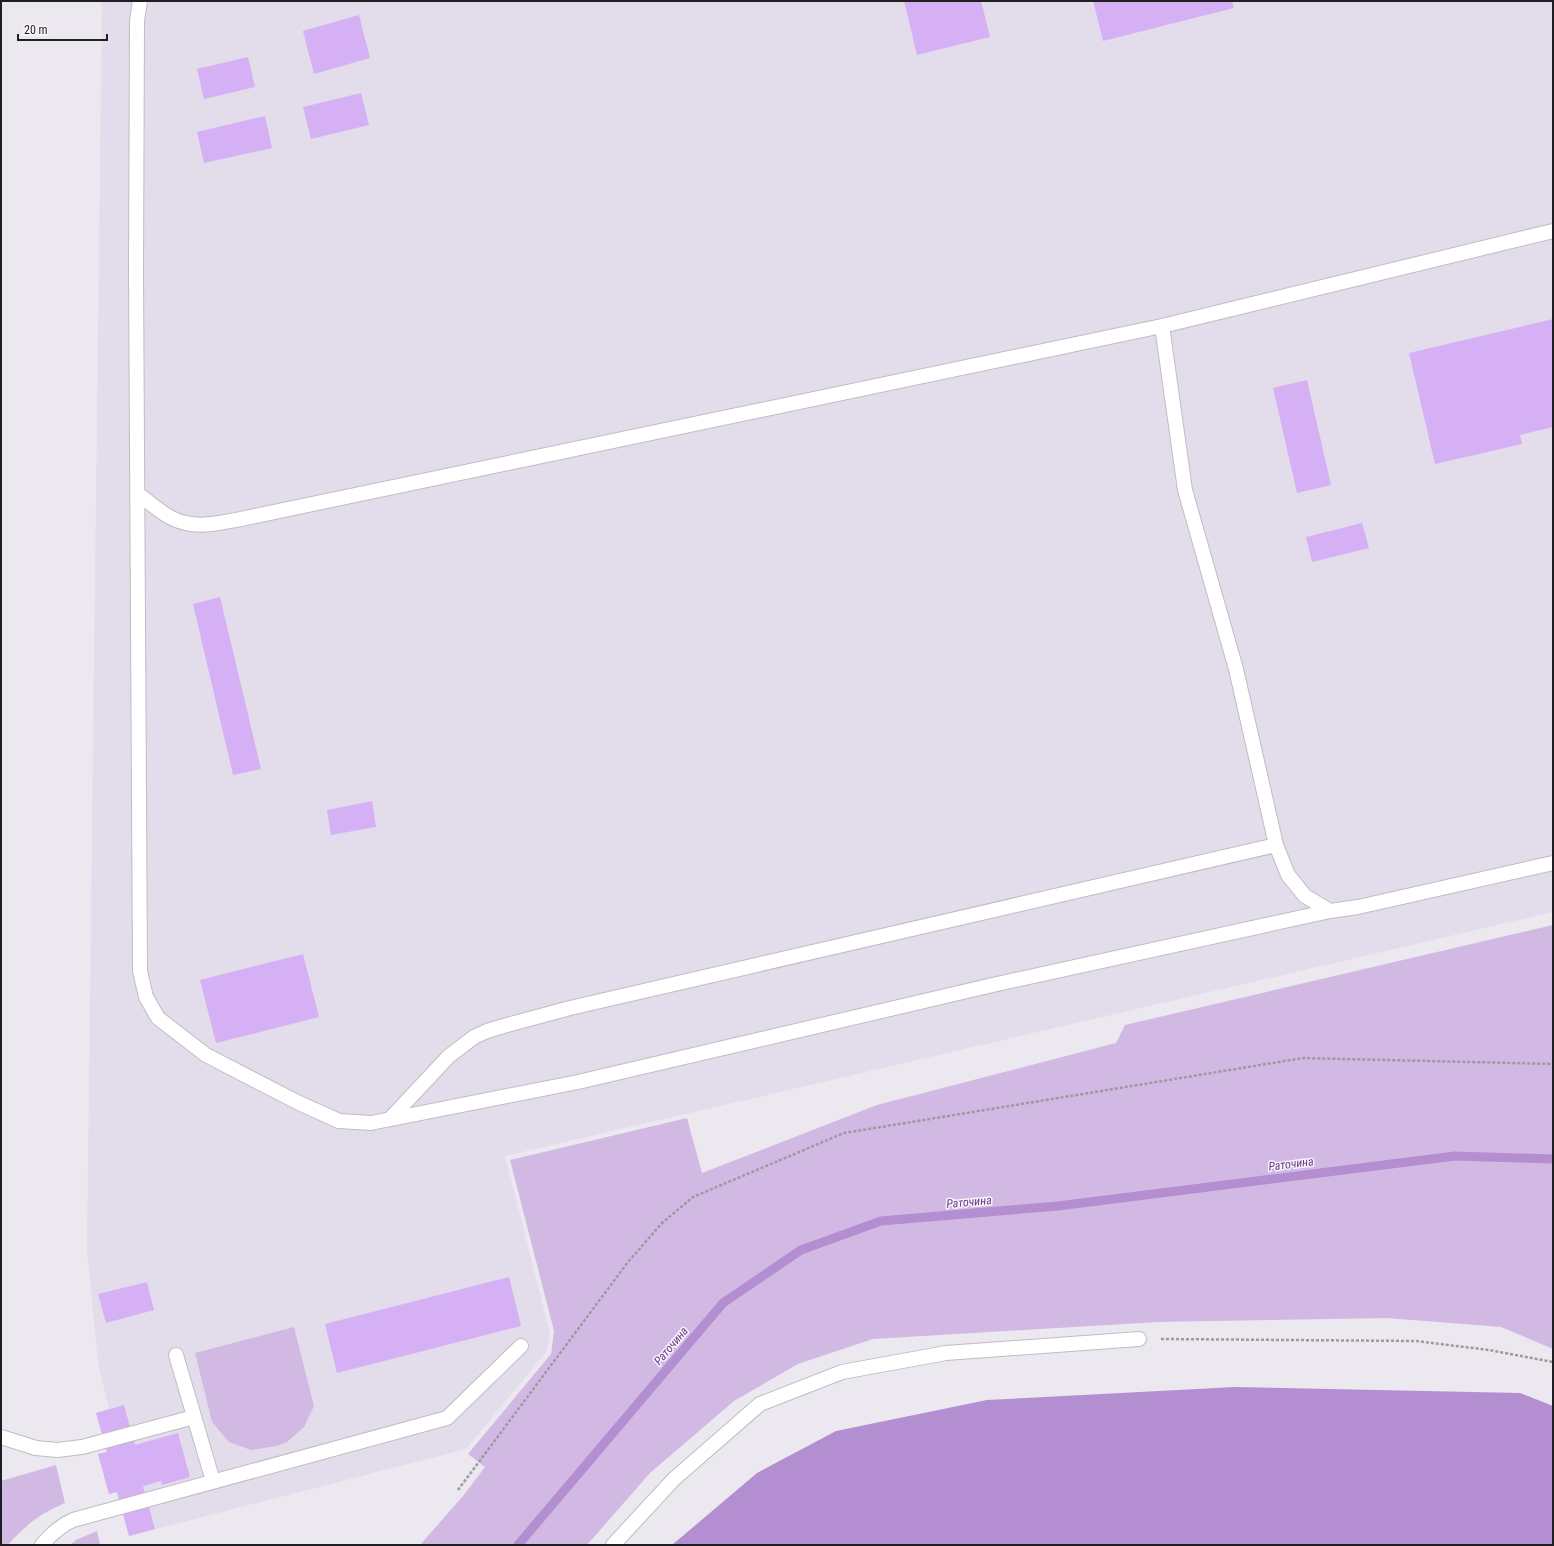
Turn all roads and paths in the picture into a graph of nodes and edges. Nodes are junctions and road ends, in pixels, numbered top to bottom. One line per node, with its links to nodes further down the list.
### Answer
1 (140, 1): 4 (lane)
2 (1553, 231): 3 (lane)
3 (1162, 326): 4 (lane); 5 (lane)
4 (138, 494): 9 (lane)
5 (1276, 845): 7 (lane); 9 (lane)
6 (1553, 863): 7 (lane)
7 (1330, 911): 9 (lane)
8 (1553, 1064): 17 (path)
9 (390, 1119)
10 (1139, 1339): 13 (path); 19 (lane)
11 (521, 1346): 16 (lane)
12 (176, 1355): 14 (lane)
13 (1553, 1362)
14 (194, 1417): 15 (lane); 16 (lane)
15 (1, 1437)
16 (213, 1481): 18 (lane)
17 (458, 1490)
18 (42, 1545)
19 (613, 1545)

